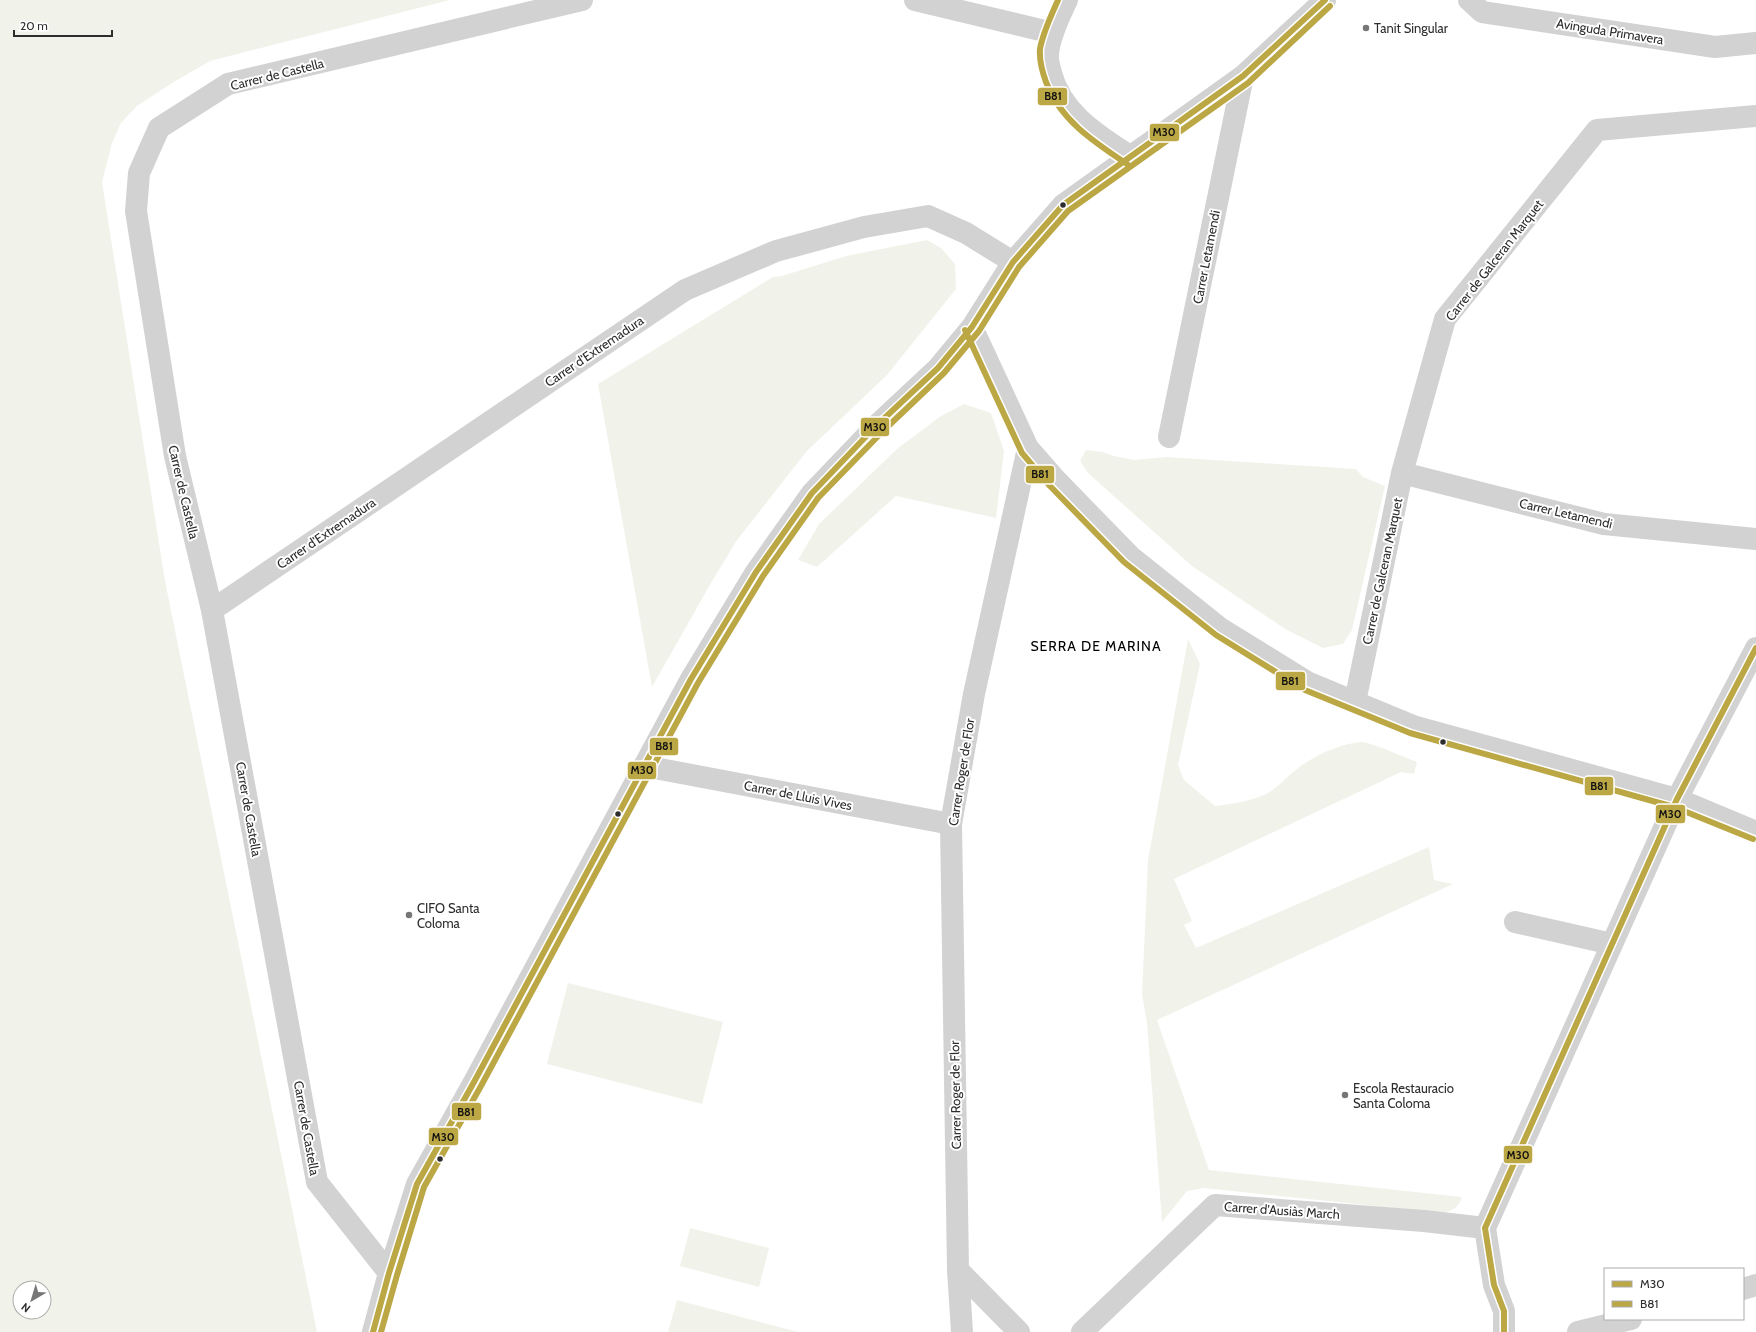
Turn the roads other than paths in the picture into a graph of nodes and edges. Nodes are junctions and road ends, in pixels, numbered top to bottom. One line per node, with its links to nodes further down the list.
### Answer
1 (582, 0): 17 (street, Carrer de Castella)
2 (915, 0): 6 (street)
3 (1067, 0): 6 (street)
4 (1325, 0): 8 (street)
5 (1469, 0): 7 (street, Avinguda Primavera)
6 (1053, 33): 10 (street)
7 (1756, 43)
8 (1243, 76): 10 (street); 13 (street, Carrer Letamendi)
9 (1756, 116): 15 (street, Carrer de Galceran Marquet)
10 (1132, 157): 11 (street)
11 (1013, 262): 12 (street); 17 (street, Carrer d'Extremadura)
12 (972, 327): 14 (street); 20 (street)
13 (1169, 437)
14 (1028, 448): 19 (street); 22 (street, Carrer Roger de Flor)
15 (1402, 473): 16 (street, Carrer Letamendi); 19 (street, Carrer de Galceran Marquet)
16 (1756, 539)
17 (212, 610): 28 (street, Carrer de Castella)
18 (1756, 648): 21 (street)
19 (1355, 702): 21 (street)
20 (644, 766): 22 (street, Carrer de Lluis Vives); 28 (street)
21 (1676, 799): 23 (street); 25 (street)
22 (951, 824): 27 (street, Carrer Roger de Flor)
23 (1756, 832)
24 (1515, 922): 25 (street)
25 (1612, 944): 26 (street)
26 (1485, 1228): 35 (street, Carrer d'Ausiàs March); 36 (street)
27 (958, 1270): 33 (street, Carrer Roger de Flor); 34 (street)
28 (389, 1273): 32 (street)
29 (1756, 1285): 30 (street)
30 (1744, 1289)
31 (1627, 1320): 37 (street)
32 (373, 1332)
33 (962, 1332)
34 (1019, 1332)
35 (1082, 1332)
36 (1504, 1332)
37 (1578, 1332)

